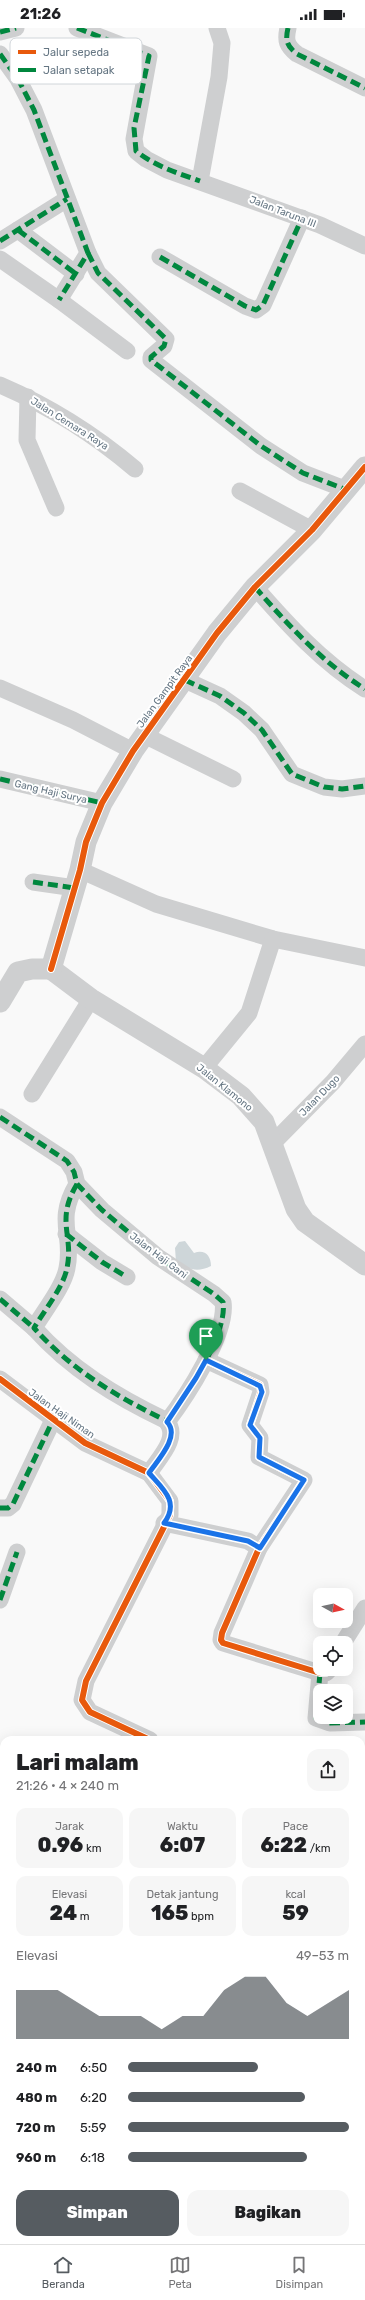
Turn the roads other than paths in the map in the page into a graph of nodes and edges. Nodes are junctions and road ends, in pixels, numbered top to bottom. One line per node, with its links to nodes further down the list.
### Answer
1 (16, 28): 5 (street)
2 (77, 28): 6 (street, Jalan Taruna III)
3 (217, 28): 12 (street)
4 (288, 28): 11 (street)
5 (0, 32)
6 (103, 38)
7 (142, 53): 12 (street, Jalan Taruna III)
8 (0, 54): 9 (street)
9 (10, 68)
10 (21, 84): 13 (street)
11 (365, 88)
12 (200, 181): 14 (street, Jalan Taruna III)
13 (67, 199): 15 (street); 18 (street)
14 (302, 218): 17 (street, Jalan Taruna III); 19 (street)
15 (18, 230): 16 (street); 21 (street)
16 (0, 242)
17 (365, 246)
18 (88, 253): 21 (street); 28 (street)
19 (160, 257)
20 (0, 260): 22 (street)
21 (76, 274): 22 (street)
22 (59, 300): 23 (street)
23 (127, 351)
24 (0, 385): 25 (street, Jalan Cemara Raya)
25 (28, 397): 27 (street, Jalan Cemara Raya); 30 (street)
26 (365, 467): 28 (street, Jalan Gampit Raya)
27 (135, 469)
28 (347, 490): 31 (street, Jalan Gampit Raya)
29 (240, 491): 31 (street)
30 (56, 508)
31 (312, 530): 32 (street, Jalan Gampit Raya)
32 (255, 587): 33 (street, Jalan Gampit Raya); 35 (street)
33 (185, 680): 36 (street, Jalan Gampit Raya); 39 (street)
34 (0, 688): 36 (street)
35 (365, 689)
36 (139, 743): 38 (street); 40 (street, Jalan Gampit Raya)
37 (0, 779): 40 (street, Gang Haji Surya)
38 (233, 779)
39 (365, 786)
40 (102, 803): 41 (street, Jalan Gampit Raya)
41 (78, 879): 42 (street); 43 (street); 45 (street, Jalan Gampit Raya)
42 (33, 882)
43 (272, 939): 44 (street); 49 (street)
44 (365, 958)
45 (51, 969): 46 (street, Jalan Klamono); 47 (street)
46 (91, 999): 49 (street, Jalan Klamono); 50 (street)
47 (0, 1002)
48 (365, 1044): 52 (street, Jalan Dugo)
49 (204, 1068): 52 (street, Jalan Klamono)
50 (32, 1094)
51 (0, 1117): 53 (street, Jalan Haji Gani)
52 (270, 1145): 55 (street, Jalan Klamono)
53 (77, 1184): 54 (street); 59 (street, Jalan Haji Gani)
54 (66, 1234): 56 (street); 58 (street)
55 (365, 1265)
56 (127, 1277)
57 (0, 1299): 58 (street)
58 (34, 1328): 62 (street)
59 (206, 1360): 62 (street, Jalan Haji Gani); 66 (street)
60 (1, 1383): 61 (street, Jalan Haji Niman)
61 (53, 1420): 63 (street, Jalan Haji Niman); 64 (street)
62 (167, 1422): 63 (street)
63 (149, 1473): 65 (street, Jalan Haji Niman)
64 (6, 1506)
65 (164, 1523): 66 (street); 75 (street, Jalan Haji Niman)
66 (260, 1548): 72 (street)
67 (17, 1552): 68 (street)
68 (0, 1600)
69 (365, 1608): 70 (street)
70 (360, 1624): 71 (street)
71 (349, 1636)
72 (313, 1668)
73 (324, 1676): 74 (street)
74 (365, 1722)
75 (141, 1736)

